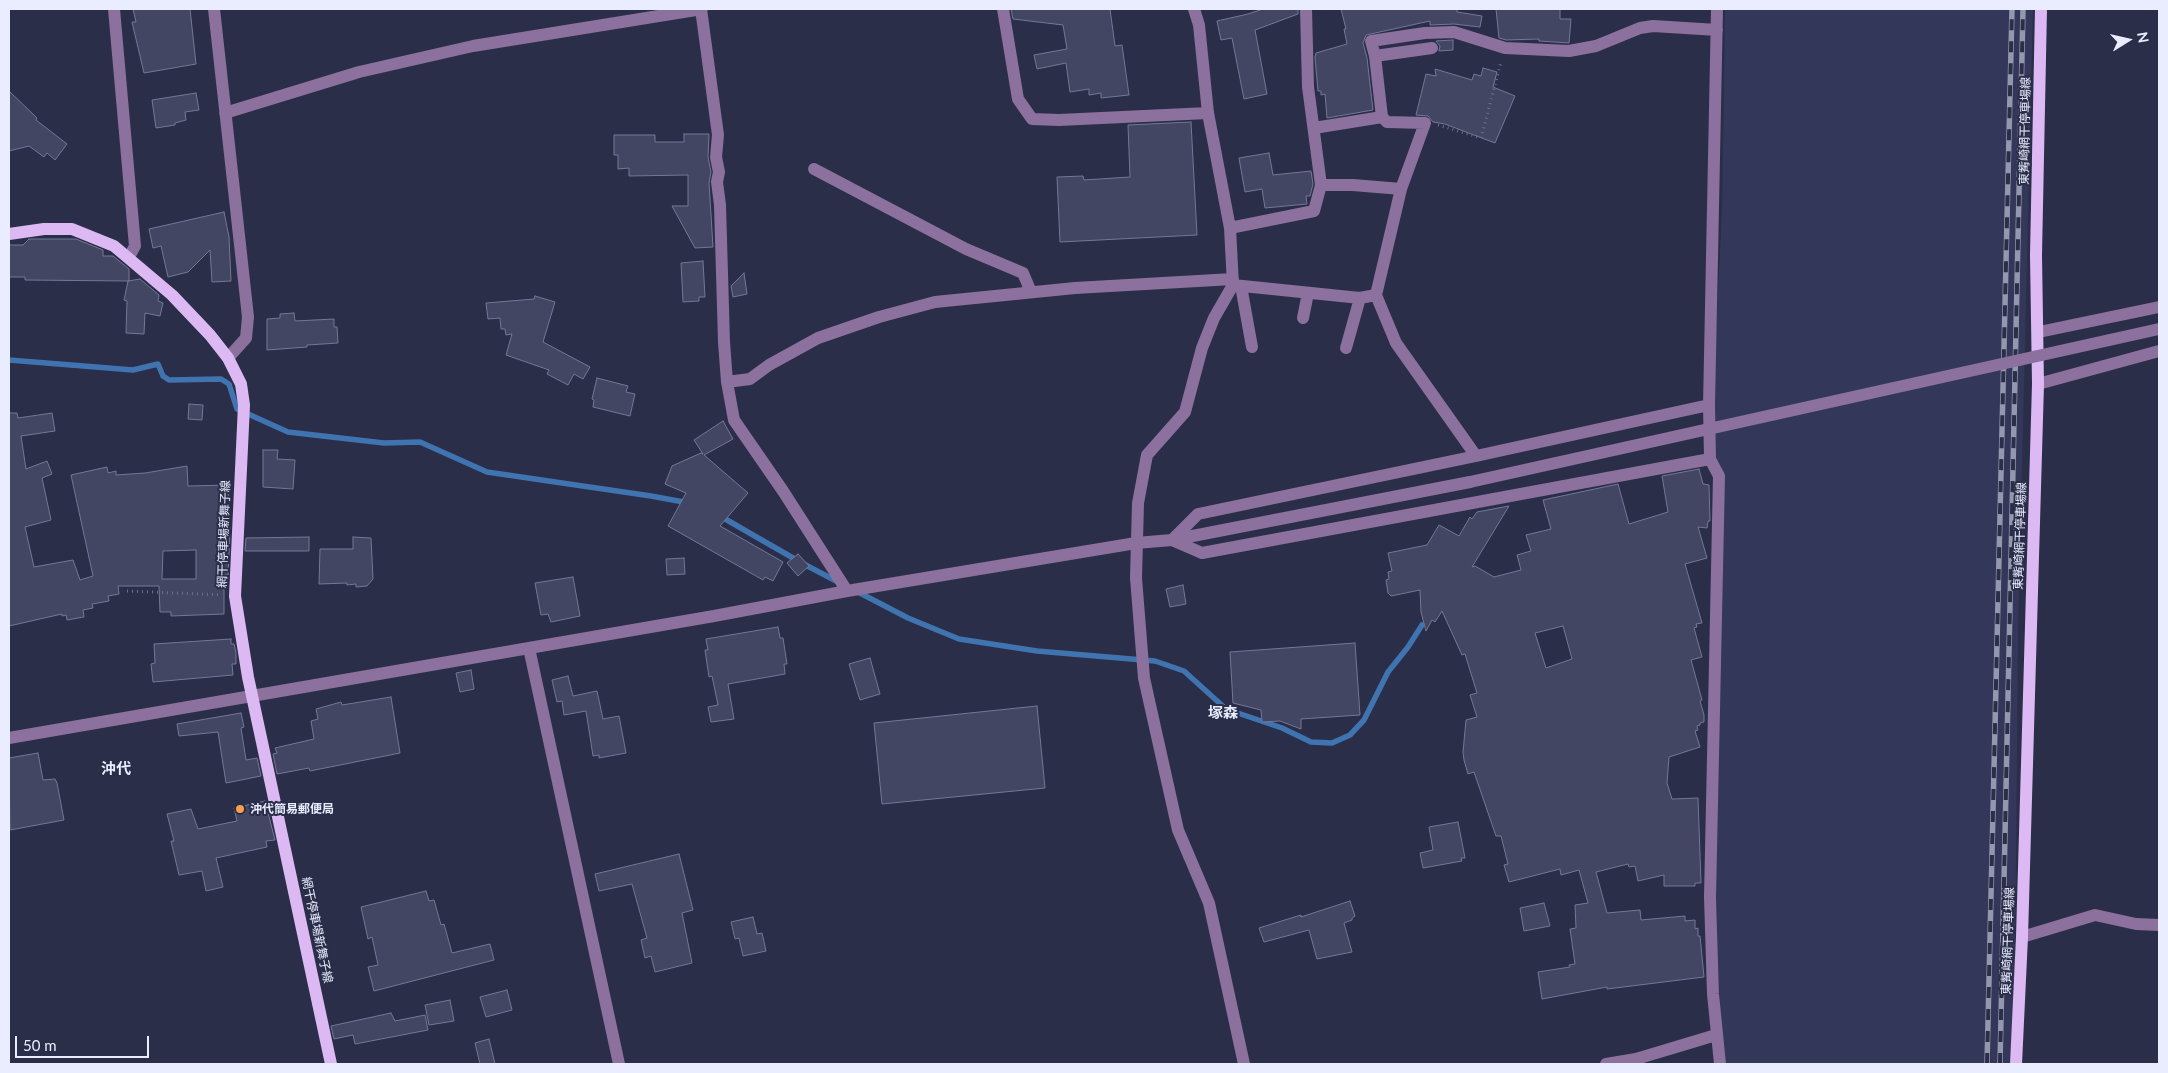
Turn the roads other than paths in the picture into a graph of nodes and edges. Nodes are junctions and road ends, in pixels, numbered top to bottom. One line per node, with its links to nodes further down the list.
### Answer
1 (114, 9): 21 (street)
2 (214, 9): 12 (street)
3 (701, 9): 12 (street); 35 (street)
4 (1003, 9): 13 (street)
5 (1194, 9): 13 (street)
6 (1306, 9): 15 (street)
7 (1717, 9): 9 (street)
8 (2041, 9): 30 (main road, 東觜崎網干停車場線)
9 (1717, 30): 11 (street); 37 (street)
10 (1432, 48): 11 (street)
11 (1375, 56): 14 (street)
12 (225, 113): 34 (street)
13 (1208, 113): 19 (street)
14 (1382, 118): 15 (street); 18 (street)
15 (1314, 128): 17 (street)
16 (814, 169): 23 (street)
17 (1322, 185): 18 (street); 19 (street)
18 (1401, 189): 25 (street)
19 (1230, 228): 22 (street)
20 (9, 234): 21 (main road, 網干停車場新舞子線)
21 (129, 257): 34 (main road, 網干停車場新舞子線)
22 (1236, 283): 23 (street); 24 (street); 31 (street); 41 (street)
23 (1030, 292): 35 (street)
24 (1308, 293): 26 (street); 28 (street)
25 (1376, 295): 26 (street); 38 (street)
26 (1360, 298): 32 (street)
27 (2159, 308): 30 (street)
28 (1303, 318)
29 (2159, 329): 40 (street, bridge)
30 (2038, 332): 36 (main road, 東觜崎網干停車場線)
31 (1252, 347)
32 (1346, 348)
33 (2159, 350): 36 (street)
34 (228, 358): 44 (main road, 網干停車場新舞子線)
35 (727, 382): 42 (street)
36 (2038, 384): 47 (main road, 東觜崎網干停車場線)
37 (1709, 405): 38 (street); 39 (street)
38 (1476, 456): 40 (street)
39 (1710, 459): 40 (street); 48 (street)
40 (1172, 540): 41 (street)
41 (1136, 543): 42 (street); 51 (street)
42 (847, 591): 43 (street)
43 (529, 648): 44 (street); 50 (street)
44 (252, 695): 45 (street); 49 (main road, 網干停車場新舞子線)
45 (9, 738)
46 (2159, 925): 47 (street)
47 (2022, 937): 54 (main road, 東觜崎網干停車場線)
48 (1716, 1035): 52 (street); 53 (street)
49 (331, 1064)
50 (619, 1064)
51 (1244, 1064)
52 (1606, 1064)
53 (1720, 1064)
54 (2016, 1064)

